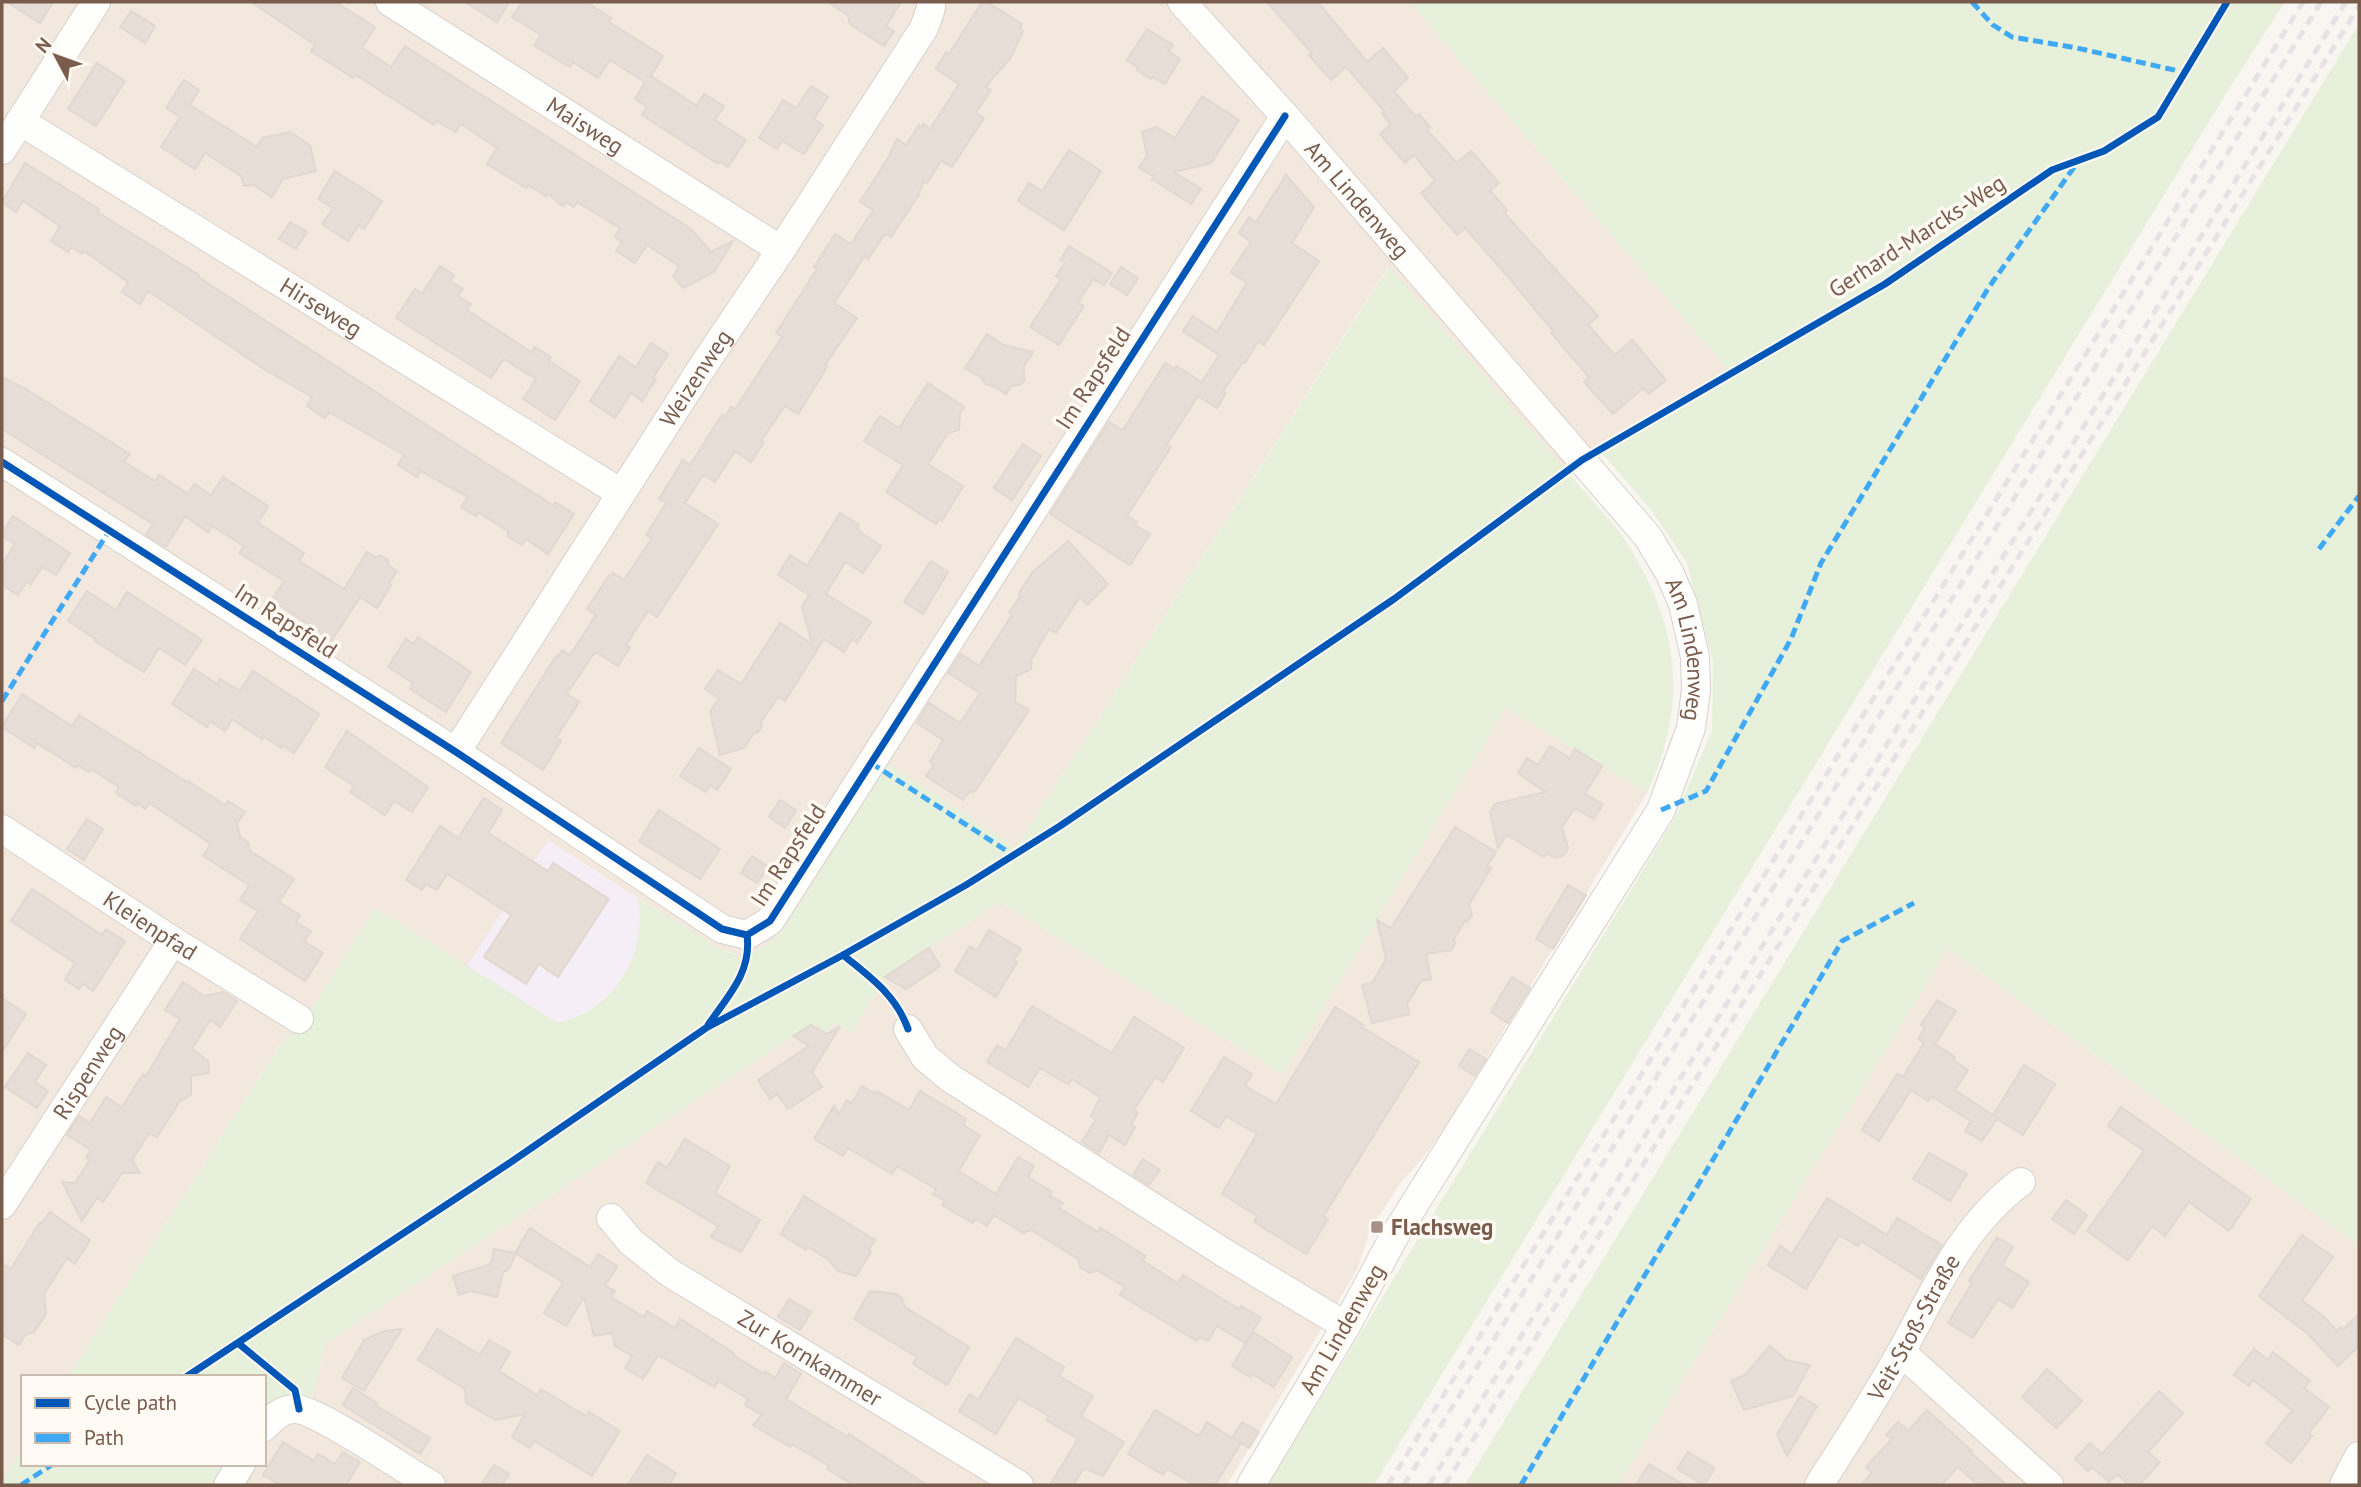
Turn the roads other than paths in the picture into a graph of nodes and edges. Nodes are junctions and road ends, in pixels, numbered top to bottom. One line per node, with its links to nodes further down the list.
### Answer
1 (96, 2): 6 (street)
2 (390, 2): 8 (street, Maisweg)
3 (931, 2): 8 (street, Weizenweg)
4 (1182, 2): 5 (street, Am Lindenweg)
5 (1285, 116): 11 (street, Im Rapsfeld); 19 (street, Am Lindenweg)
6 (20, 121): 7 (street); 10 (street, Hirseweg)
7 (2, 150)
8 (781, 250): 10 (street, Weizenweg)
9 (2, 462): 11 (street, Im Rapsfeld)
10 (621, 493): 11 (street, Weizenweg)
11 (456, 752)
12 (2, 829): 13 (street, Kleienpfad)
13 (173, 941): 14 (street, Kleienpfad); 17 (street, Rispenweg)
14 (299, 1019)
15 (908, 1028): 19 (street)
16 (2021, 1182): 20 (street, Veit-Stoß-Straße)
17 (2, 1205)
18 (611, 1218): 26 (street, Zur Kornkammer)
19 (1346, 1326): 27 (street, Am Lindenweg)
20 (1902, 1352): 28 (street, Veit-Stoß-Straße); 29 (street)
21 (266, 1425): 25 (street)
22 (2359, 1457): 30 (street)
23 (240, 1466): 24 (street)
24 (228, 1485)
25 (430, 1485)
26 (1019, 1485)
27 (1251, 1485)
28 (1819, 1485)
29 (2049, 1485)
30 (2344, 1485)

